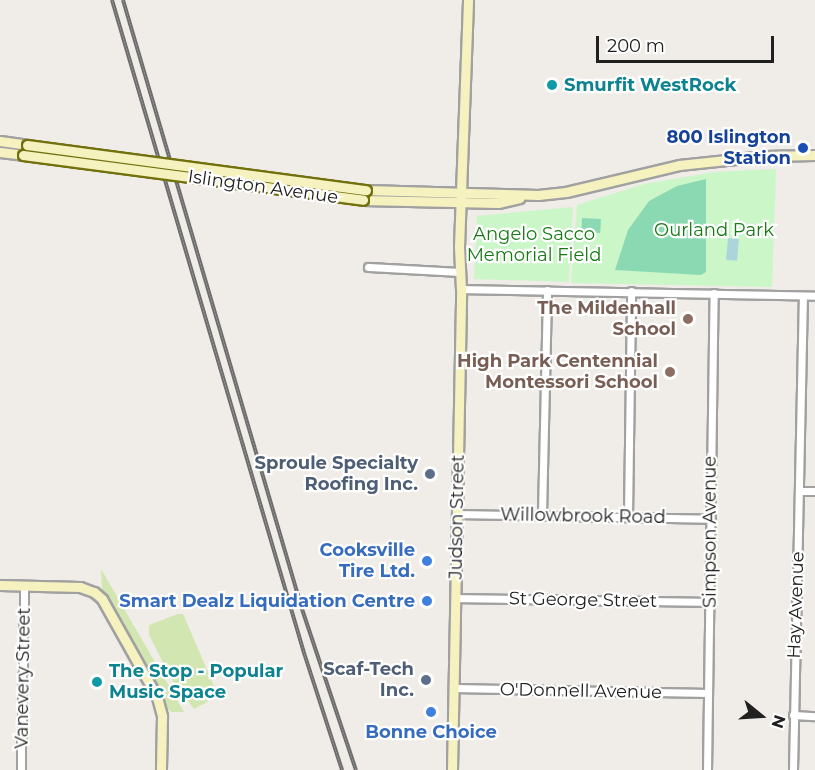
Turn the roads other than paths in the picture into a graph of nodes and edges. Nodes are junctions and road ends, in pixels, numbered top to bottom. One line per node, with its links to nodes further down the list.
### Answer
1 (468, 0): 5 (main road, Judson Street)
2 (0, 141): 5 (main road, Islington Avenue, bridge)
3 (0, 152): 5 (main road, Islington Avenue, bridge)
4 (815, 155): 5 (main road, Islington Avenue)
5 (463, 198): 7 (main road, Judson Street)
6 (368, 267): 7 (street)
7 (461, 267): 8 (main road, Judson Street)
8 (461, 289): 9 (street); 16 (main road, Judson Street)
9 (547, 290): 10 (street); 17 (street)
10 (631, 291): 11 (street); 18 (street)
11 (714, 293): 12 (street); 19 (street, Simpson Avenue)
12 (803, 296): 13 (street); 14 (street, Hay Avenue)
13 (815, 296)
14 (800, 491): 15 (street); 26 (street, Hay Avenue)
15 (815, 491)
16 (457, 513): 17 (street, Willowbrook Road); 22 (main road, Judson Street)
17 (542, 514): 18 (street, Willowbrook Road)
18 (628, 516): 19 (street, Willowbrook Road)
19 (709, 519): 23 (street, Simpson Avenue)
20 (0, 585): 21 (main road)
21 (24, 586): 28 (street, Vanevery Street); 29 (main road)
22 (456, 598): 23 (street, St George Street); 24 (main road, Judson Street)
23 (710, 602): 25 (street, Simpson Avenue)
24 (454, 688): 25 (street, O'Donnell Avenue); 30 (main road, Judson Street)
25 (708, 693): 31 (street, Simpson Avenue)
26 (793, 715): 27 (street); 32 (street, Hay Avenue)
27 (815, 716)
28 (21, 770)
29 (161, 770)
30 (452, 770)
31 (707, 770)
32 (793, 770)

